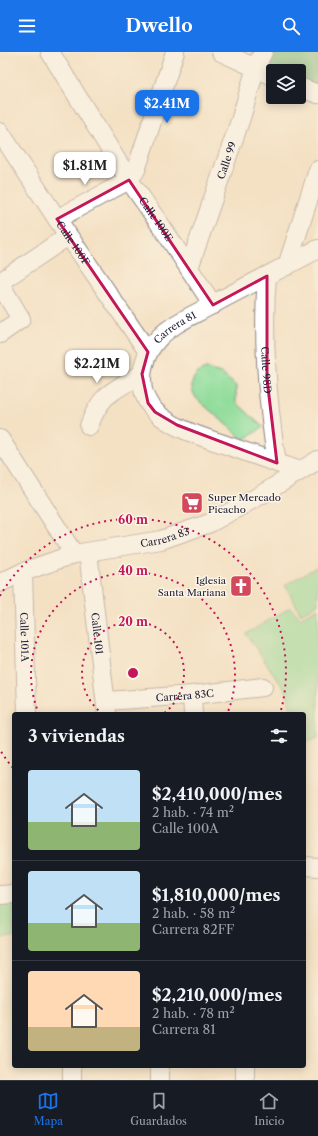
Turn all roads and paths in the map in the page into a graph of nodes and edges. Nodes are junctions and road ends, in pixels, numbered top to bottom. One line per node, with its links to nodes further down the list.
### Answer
1 (50, 52): 10 (street, Calle 100E)
2 (175, 52): 10 (street)
3 (221, 52): 4 (street)
4 (259, 60): 5 (street); 15 (street, Calle 99)
5 (266, 68)
6 (306, 90): 7 (street)
7 (318, 94)
8 (0, 132): 11 (street, Calle 100F)
9 (318, 170): 14 (street)
10 (129, 180): 11 (street); 15 (street, Calle 100E)
11 (57, 219): 12 (street, Calle 100F)
12 (68, 236): 17 (street); 20 (street, Calle 100F)
13 (318, 249): 14 (street, Carrera 81)
14 (287, 266): 16 (street, Carrera 81)
15 (189, 268): 18 (street, Calle 100E)
16 (267, 276): 18 (street, Carrera 81); 25 (street, Calle 98D)
17 (0, 283): 19 (street)
18 (213, 305): 20 (street, Carrera 81)
19 (0, 334)
20 (148, 352): 21 (street, Carrera 81)
21 (142, 374): 22 (street); 25 (street, Carrera 81)
22 (89, 426)
23 (0, 439): 27 (street, Calle 101)
24 (318, 460): 26 (street, Carrera 83)
25 (277, 463): 26 (street, Carrera 81)
26 (300, 471): 27 (street, Carrera 83)
27 (81, 553): 28 (street, Carrera 83); 32 (street, Calle 101)
28 (23, 572): 29 (street, Carrera 83); 33 (street, Calle 101A)
29 (0, 583)
30 (263, 687): 31 (street, Carrera 83C)
31 (192, 696): 32 (street, Carrera 83C); 34 (street)
32 (107, 707)
33 (27, 708)
34 (193, 712)
35 (306, 866): 36 (street)
36 (318, 867)
37 (12, 894): 38 (street)
38 (0, 895)
39 (72, 1068): 42 (street)
40 (160, 1068): 43 (street)
41 (245, 1068): 44 (street)
42 (72, 1080)
43 (160, 1080)
44 (245, 1080)

